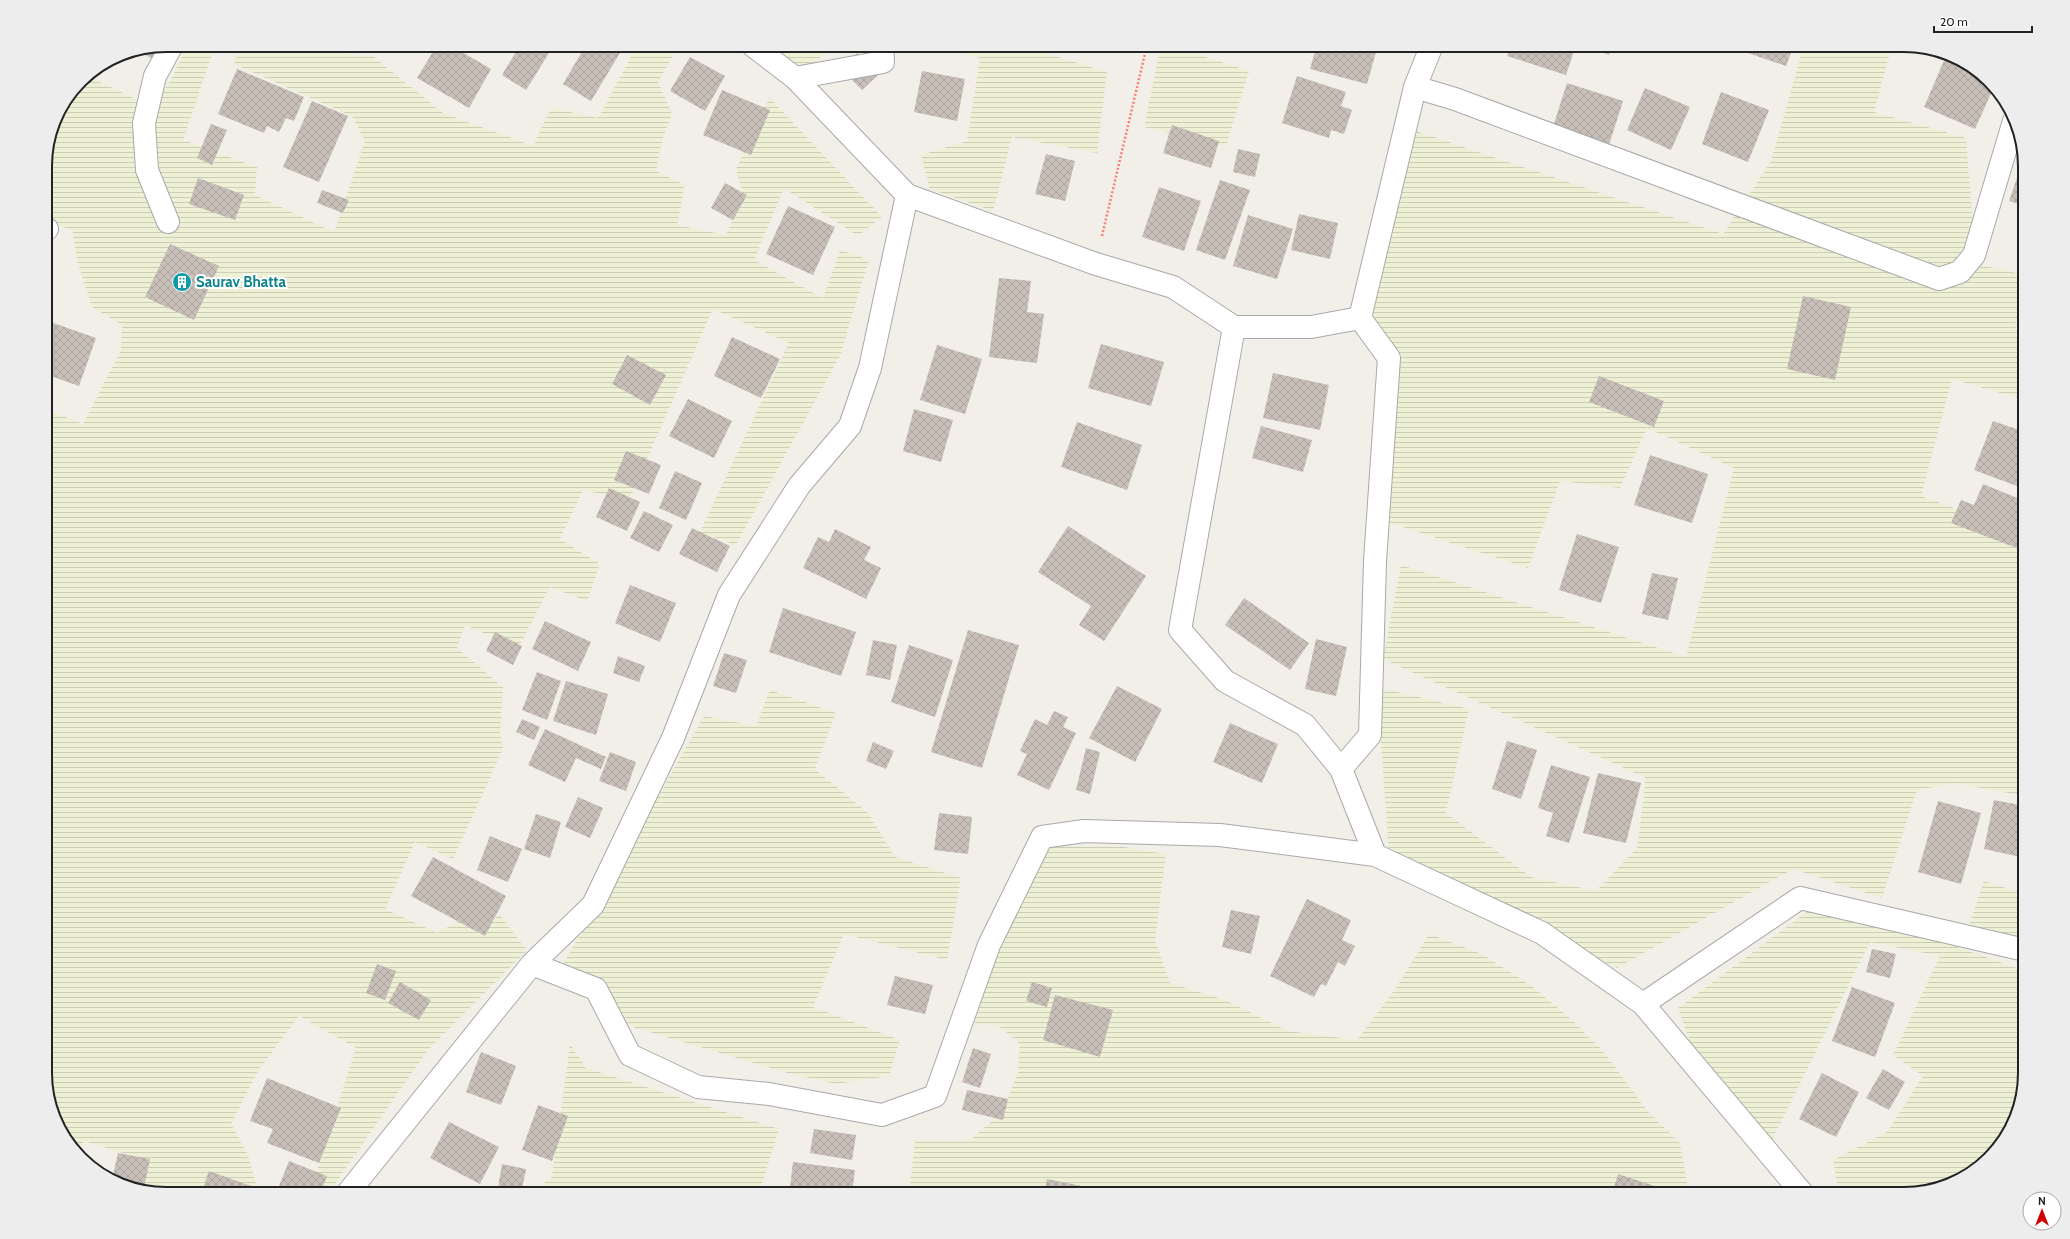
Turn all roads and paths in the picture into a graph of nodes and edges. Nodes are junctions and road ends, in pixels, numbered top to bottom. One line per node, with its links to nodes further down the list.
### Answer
1 (168, 52): 10 (street)
2 (761, 52): 6 (street)
3 (882, 52): 6 (street)
4 (1145, 52): 11 (path)
5 (1429, 52): 7 (street)
6 (795, 78): 9 (street)
7 (1415, 87): 8 (street); 12 (street)
8 (2012, 129)
9 (906, 195): 11 (street); 17 (street)
10 (168, 222)
11 (1096, 264): 13 (street)
12 (1360, 318): 13 (street); 14 (street)
13 (1234, 327): 14 (street)
14 (1341, 769): 15 (street)
15 (1375, 856): 17 (street); 18 (street)
16 (2018, 948): 18 (street)
17 (532, 964): 19 (street)
18 (1643, 1004): 20 (street)
19 (353, 1187)
20 (1797, 1187)

